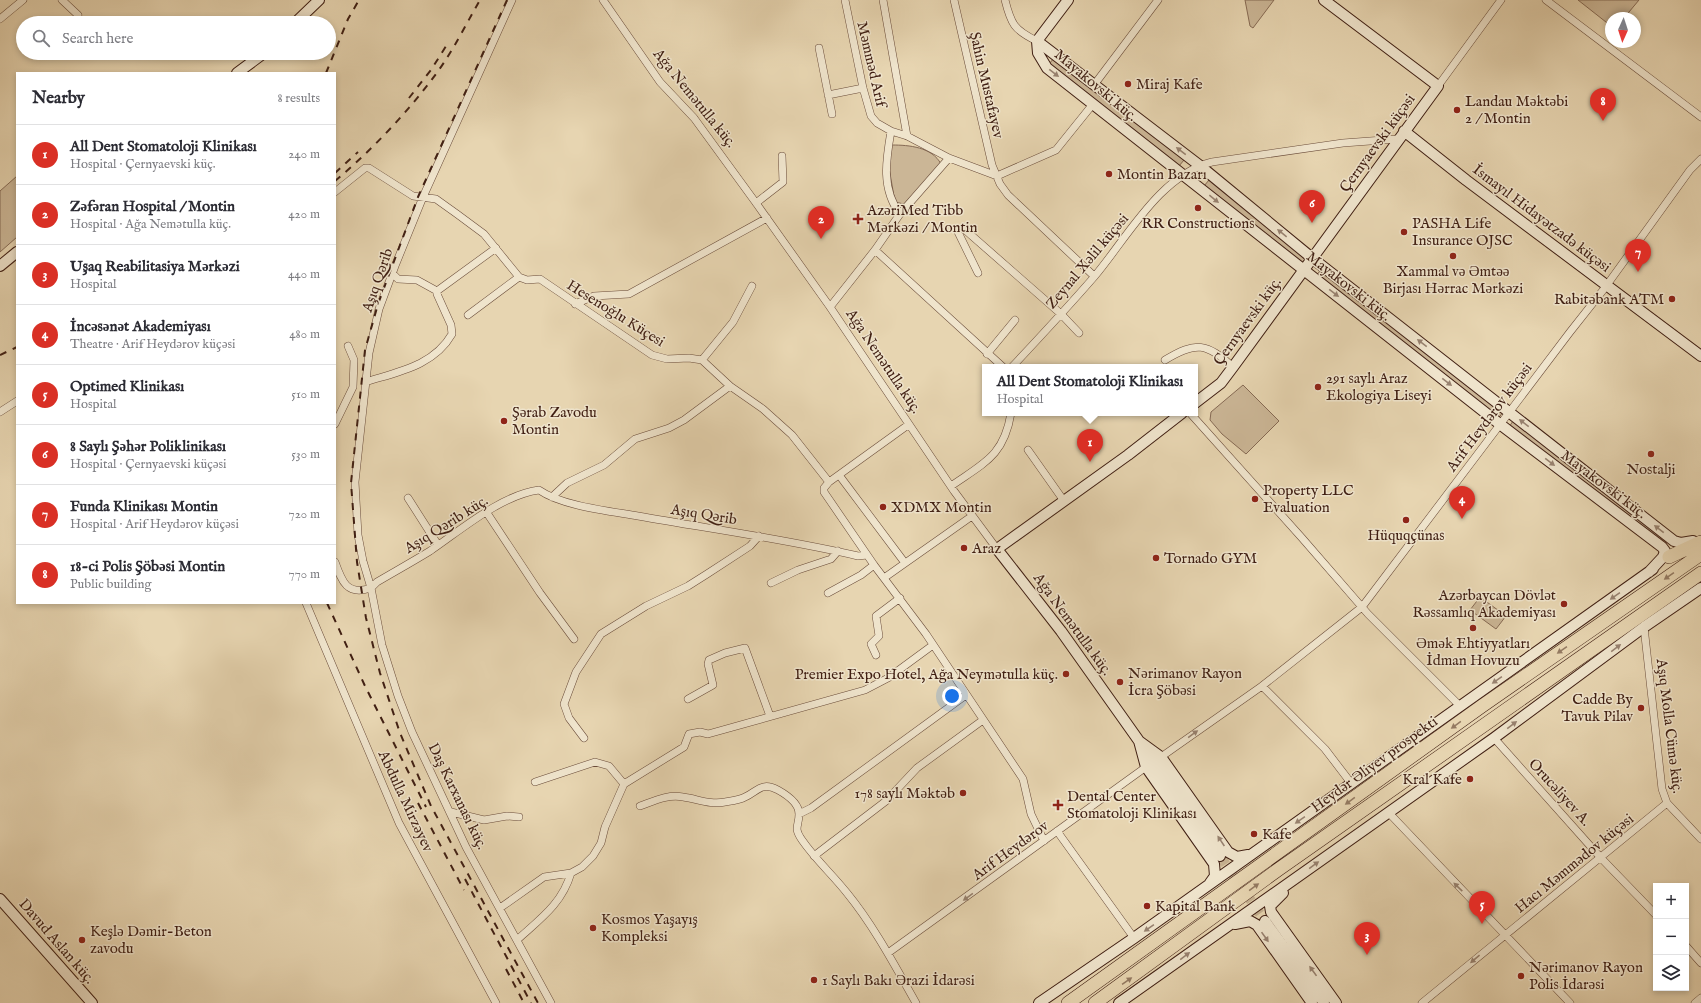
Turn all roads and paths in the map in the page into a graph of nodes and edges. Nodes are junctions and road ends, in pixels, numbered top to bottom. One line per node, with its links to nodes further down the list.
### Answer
1 (23, 0): 17 (street)
2 (62, 0): 15 (street)
3 (319, 0): 16 (street)
4 (512, 0): 40 (street, Aşıq Qərib)
5 (603, 0): 41 (street, Ağa Nemətulla küç.)
6 (845, 0): 24 (street, Məmməd Arif)
7 (883, 0): 31 (street)
8 (954, 0): 38 (street, Şahin Mustafayev)
9 (1005, 0): 18 (street)
10 (1068, 0): 18 (street)
11 (1158, 0): 22 (street)
12 (1324, 0): 23 (street)
13 (1501, 0): 23 (street)
14 (1546, 0): 28 (street)
15 (78, 16)
16 (302, 16)
17 (0, 19)
18 (1037, 41): 22 (street, Mayakovski küç.); 26 (street, Mayakovski küç., one-way to 26)
19 (819, 48): 25 (street)
20 (255, 60): 21 (street)
21 (238, 72)
22 (1094, 85): 36 (street, Mayakovski küç., one-way to 22)
23 (1438, 86): 30 (street, Çernyaevski küçəsi)
24 (863, 88): 25 (street); 29 (street, Məmməd Arif)
25 (828, 96): 27 (street)
26 (1093, 104): 37 (street, Mayakovski küç.); 38 (street)
27 (832, 114)
28 (1701, 117)
29 (891, 131): 31 (street, Məmməd Arif); 42 (street)
30 (1404, 131): 32 (street, Çernyaevski küçəsi); 55 (street, İsmayıl Hidayətzadə küçəsi)
31 (907, 136): 34 (street, Məmməd Arif)
32 (1397, 139): 36 (street); 47 (street, Çernyaevski küçəsi)
33 (782, 156): 41 (street)
34 (949, 158): 38 (street); 42 (street)
35 (1701, 159): 55 (street, Arif Heydərov küçəsi)
36 (1199, 165): 37 (street, Zeynal Xəlil küçəsi); 47 (street, Mayakovski küç., one-way to 36)
37 (1184, 174): 49 (street, Mayakovski küç., one-way to 49); 52 (street, Zeynal Xəlil küçəsi)
38 (997, 176): 52 (street, Şahin Mustafayev)
39 (336, 191): 40 (street)
40 (423, 197): 44 (street); 50 (street, Aşıq Qərib)
41 (756, 203): 43 (street, Ağa Nemətulla küç.)
42 (900, 214): 45 (street)
43 (767, 218): 57 (street); 58 (street, Ağa Nemətulla küç.)
44 (496, 248): 53 (street); 56 (street)
45 (876, 250): 58 (street); 64 (street)
46 (16, 253): 48 (street)
47 (1312, 258): 49 (street, Çernyaevski küçəsi); 76 (street, Mayakovski küç., one-way to 47)
48 (0, 266)
49 (1302, 270): 70 (street, Çernyaevski küç.); 82 (street, Mayakovski küç., one-way to 82)
50 (392, 273): 56 (street); 71 (street, Aşıq Qərib)
51 (978, 273): 59 (street)
52 (1094, 276): 59 (street, Zeynal Xəlil küçəsi)
53 (519, 277): 57 (street, Hesenoğlu Küçesi); 60 (street)
54 (752, 286): 66 (street)
55 (1606, 286): 65 (street, İsmayıl Hidayətzadə küçəsi); 76 (street, Arif Heydərov küçəsi)
56 (437, 291): 71 (street)
57 (575, 304): 66 (street, Hesenoğlu Küçesi)
58 (830, 307): 81 (street, Ağa Nemətulla küç.)
59 (1061, 314): 62 (street); 69 (street, Zeynal Xəlil küçəsi)
60 (468, 315)
61 (1015, 320): 64 (street)
62 (1079, 334)
63 (348, 346): 80 (street)
64 (987, 354): 68 (street)
65 (1701, 356)
66 (702, 360): 72 (street)
67 (1165, 360): 70 (street)
68 (999, 364)
69 (1015, 364)
70 (1233, 367): 73 (street, Çernyaevski küç.)
71 (366, 382): 108 (street, Aşıq Qərib)
72 (730, 386): 85 (street); 88 (street)
73 (1198, 401)
74 (16, 402): 75 (street)
75 (0, 412)
76 (1510, 412): 82 (street, Arif Heydərov küçəsi); 94 (street, Mayakovski küç., one-way to 76)
77 (1011, 416): 86 (street)
78 (1178, 416): 90 (street)
79 (1193, 416): 113 (street)
80 (336, 422)
81 (908, 425): 84 (street); 86 (street, Ağa Nemətulla küç.)
82 (1501, 425): 104 (street, Mayakovski küç., one-way to 104); 113 (street, Arif Heydərov küçəsi)
83 (1028, 450): 90 (street)
84 (839, 475): 85 (street); 101 (street)
85 (829, 482): 99 (street)
86 (951, 486): 92 (street, Ağa Nemətulla küç.)
87 (539, 490): 88 (street, Aşıq Qərib); 91 (street, Aşıq Qərib küç.)
88 (552, 497): 93 (street, Aşıq Qərib)
89 (408, 498): 95 (street)
90 (1064, 501): 96 (street)
91 (487, 513): 95 (street, Aşıq Qərib küç.); 115 (street)
92 (972, 516): 96 (street, Ağa Nemətulla küç.); 101 (street)
93 (759, 536): 97 (street, Aşıq Qərib); 124 (street)
94 (1698, 539): 100 (highway)
95 (438, 545): 108 (street, Aşıq Qərib küç.)
96 (998, 549): 126 (street, Ağa Nemətulla küç.)
97 (838, 551): 99 (street, Aşıq Qərib); 107 (street)
98 (1701, 554): 165 (highway, Heydər Əliyev prospekti, one-way to 165)
99 (867, 555): 103 (street)
100 (1669, 557): 104 (street)
101 (905, 563): 106 (street)
102 (336, 564): 108 (street)
103 (874, 565): 106 (street); 110 (street)
104 (1649, 572): 121 (street, one-way to 121)
105 (1701, 573): 166 (highway, Heydər Əliyev prospekti, one-way to 105)
106 (884, 578): 111 (street)
107 (770, 583)
108 (371, 588): 134 (street, Daş Karxanası küç.)
109 (1701, 588): 114 (street)
110 (828, 593)
111 (900, 598): 116 (street); 117 (street)
112 (306, 604): 161 (street, Abdulla Mirzəyev)
113 (1362, 607): 118 (street, Arif Heydərov küçəsi); 121 (street)
114 (1644, 627): 125 (street, one-way to 114); 132 (street, Aşıq Molla Cümə küç.)
115 (574, 639)
116 (932, 645): 119 (street); 122 (street)
117 (876, 656)
118 (1262, 686): 127 (street, Arif Heydərov küçəsi, one-way to 118); 130 (street)
119 (966, 695): 123 (street); 136 (street)
120 (688, 699): 122 (street)
121 (1460, 706): 130 (street)
122 (770, 716): 131 (street)
123 (982, 720): 140 (street); 142 (street)
124 (584, 738)
125 (1494, 738): 135 (street); 144 (street, Orucəliyev A.)
126 (1139, 741): 127 (street, Ağa Nemətulla küç.); 128 (street, Ağa Nemətulla küç.); 143 (street)
127 (1161, 757): 141 (street, Ağa Nemətulla küç., one-way to 127)
128 (1146, 767): 138 (street, Arif Heydərov); 147 (street, Ağa Nemətulla küç.)
129 (535, 782): 131 (street)
130 (1351, 783): 141 (street, one-way to 141)
131 (624, 784): 145 (street)
132 (1667, 803): 139 (street, Aşıq Molla Cümə küç.); 144 (street, Hacı Məmmədov küçəsi)
133 (640, 806): 136 (street)
134 (451, 812): 137 (street); 149 (street, Daş Karxanası küç.)
135 (1388, 812): 146 (street, one-way to 135); 153 (street, one-way to 135)
136 (799, 814): 142 (street)
137 (519, 817)
138 (1057, 831): 140 (street, Arif Heydərov); 154 (street)
139 (1701, 838)
140 (1044, 841): 157 (street, Arif Heydərov, one-way to 157)
141 (1252, 854): 147 (street)
142 (814, 856): 157 (street)
143 (1220, 856)
144 (1601, 858): 150 (street, Orucəliyev A.); 153 (street, Hacı Məmmədov küçəsi)
145 (571, 873): 149 (street); 155 (street)
146 (1299, 876): 152 (street); 170 (street, one-way to 146)
147 (1209, 885): 154 (street, one-way to 154)
148 (0, 899): 160 (street, Davud Aslan küç.)
149 (500, 908): 155 (street, Daş Karxanası küç.)
150 (1653, 912)
151 (1265, 921): 169 (street)
152 (1222, 929): 167 (street, one-way to 152); 168 (street, one-way to 168)
153 (1506, 934): 171 (street, Hacı Məmmədov küçəsi, one-way to 171); 172 (street)
154 (1134, 938): 164 (street)
155 (517, 940): 162 (street, Daş Karxanası küç.)
156 (1689, 949): 158 (street)
157 (888, 953): 163 (street)
158 (1701, 963)
159 (1701, 998): 173 (street)
160 (92, 1003)
161 (496, 1003)
162 (551, 1003)
163 (916, 1003)
164 (1039, 1003)
165 (1068, 1003)
166 (1095, 1003)
167 (1119, 1003)
168 (1312, 1003)
169 (1324, 1003)
170 (1336, 1003)
171 (1422, 1003)
172 (1570, 1003)
173 (1696, 1003)

